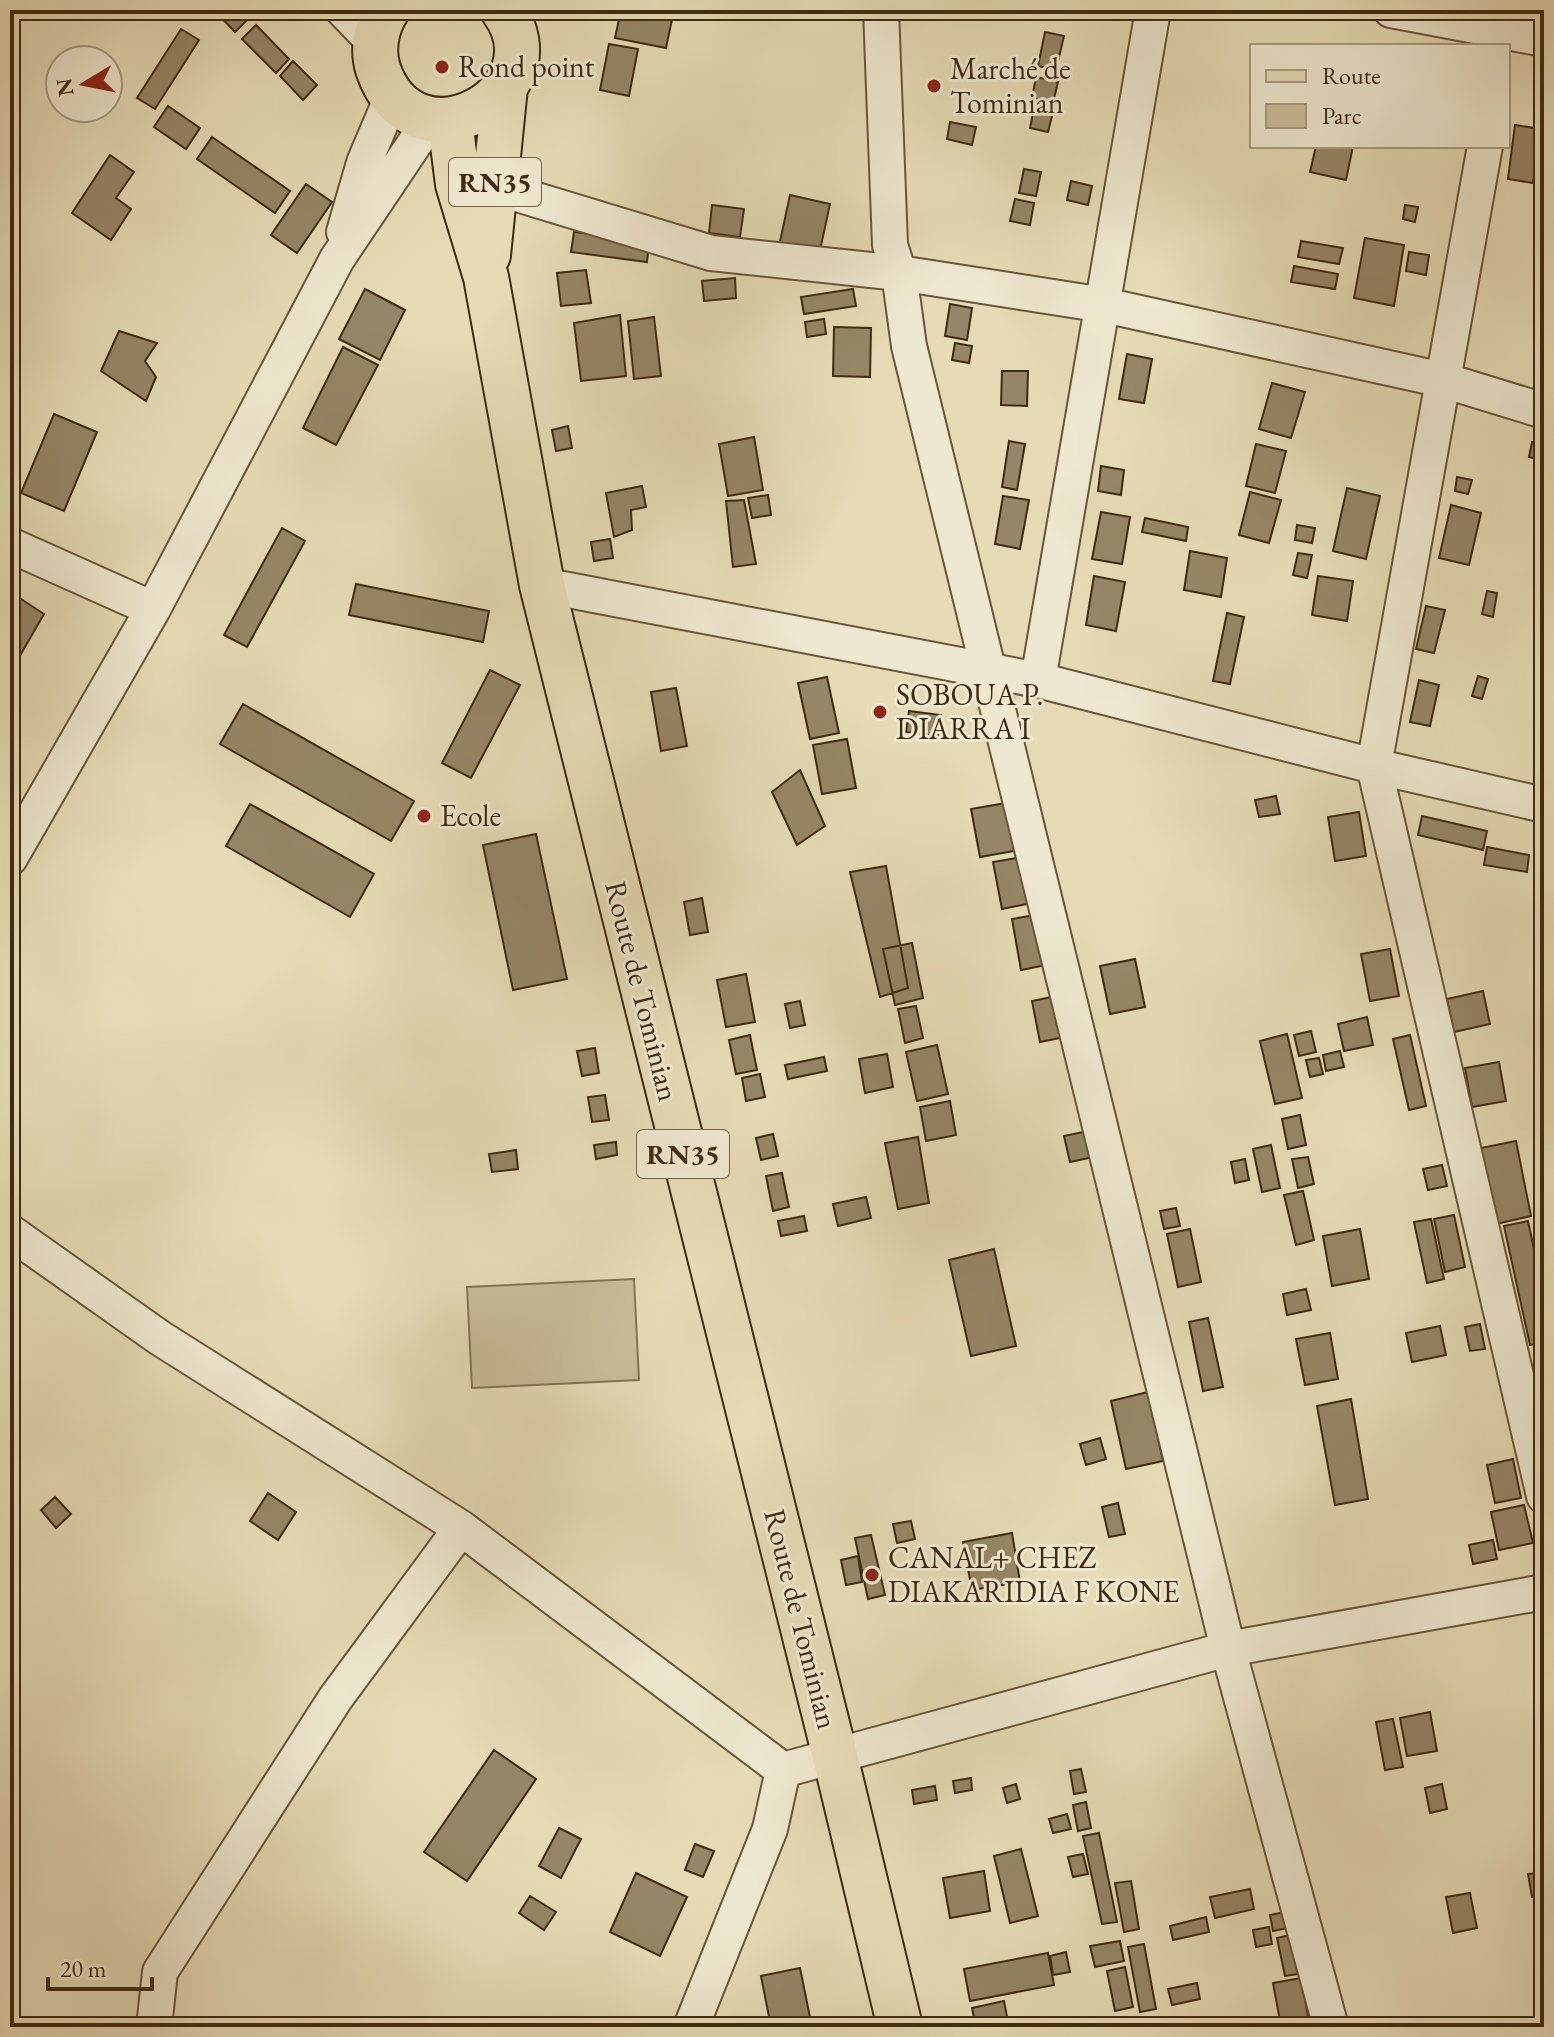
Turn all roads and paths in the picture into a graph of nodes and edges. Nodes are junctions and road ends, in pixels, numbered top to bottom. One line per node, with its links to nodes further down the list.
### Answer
1 (343, 10): 6 (street)
2 (881, 10): 15 (street)
3 (1153, 10): 17 (street)
4 (1391, 10): 7 (street)
5 (504, 12): 9 (main road, RN35)
6 (381, 26): 10 (main road)
7 (1506, 29): 8 (street)
8 (1544, 39)
9 (505, 87): 11 (main road, RN35); 13 (main road, RN35)
10 (392, 97): 11 (main road, RN35); 14 (street)
11 (441, 120): 14 (street); 16 (main road, RN35)
12 (1485, 148): 18 (street)
13 (494, 187): 15 (street); 16 (main road, RN35)
14 (337, 259): 22 (street)
15 (899, 273): 17 (street); 23 (street)
16 (486, 277): 21 (main road, Route de Tominian / RN35)
17 (1104, 305): 18 (street); 24 (street)
18 (1443, 380): 19 (street); 25 (street)
19 (1544, 411)
20 (10, 545): 22 (street)
21 (542, 585): 23 (street); 33 (main road, Route de Tominian / RN35)
22 (153, 609): 27 (street)
23 (988, 671): 24 (street); 32 (street)
24 (1038, 680): 25 (street)
25 (1374, 766): 26 (street); 29 (street)
26 (1544, 805)
27 (10, 858)
28 (10, 1232): 30 (street)
29 (1544, 1496)
30 (461, 1528): 34 (street); 35 (street)
31 (1544, 1592): 32 (street)
32 (1228, 1649): 33 (street); 38 (street)
33 (835, 1756): 34 (street); 37 (main road, Route de Tominian / RN35)
34 (783, 1770): 36 (street)
35 (154, 2027)
36 (691, 2027)
37 (900, 2027)
38 (1331, 2027)

